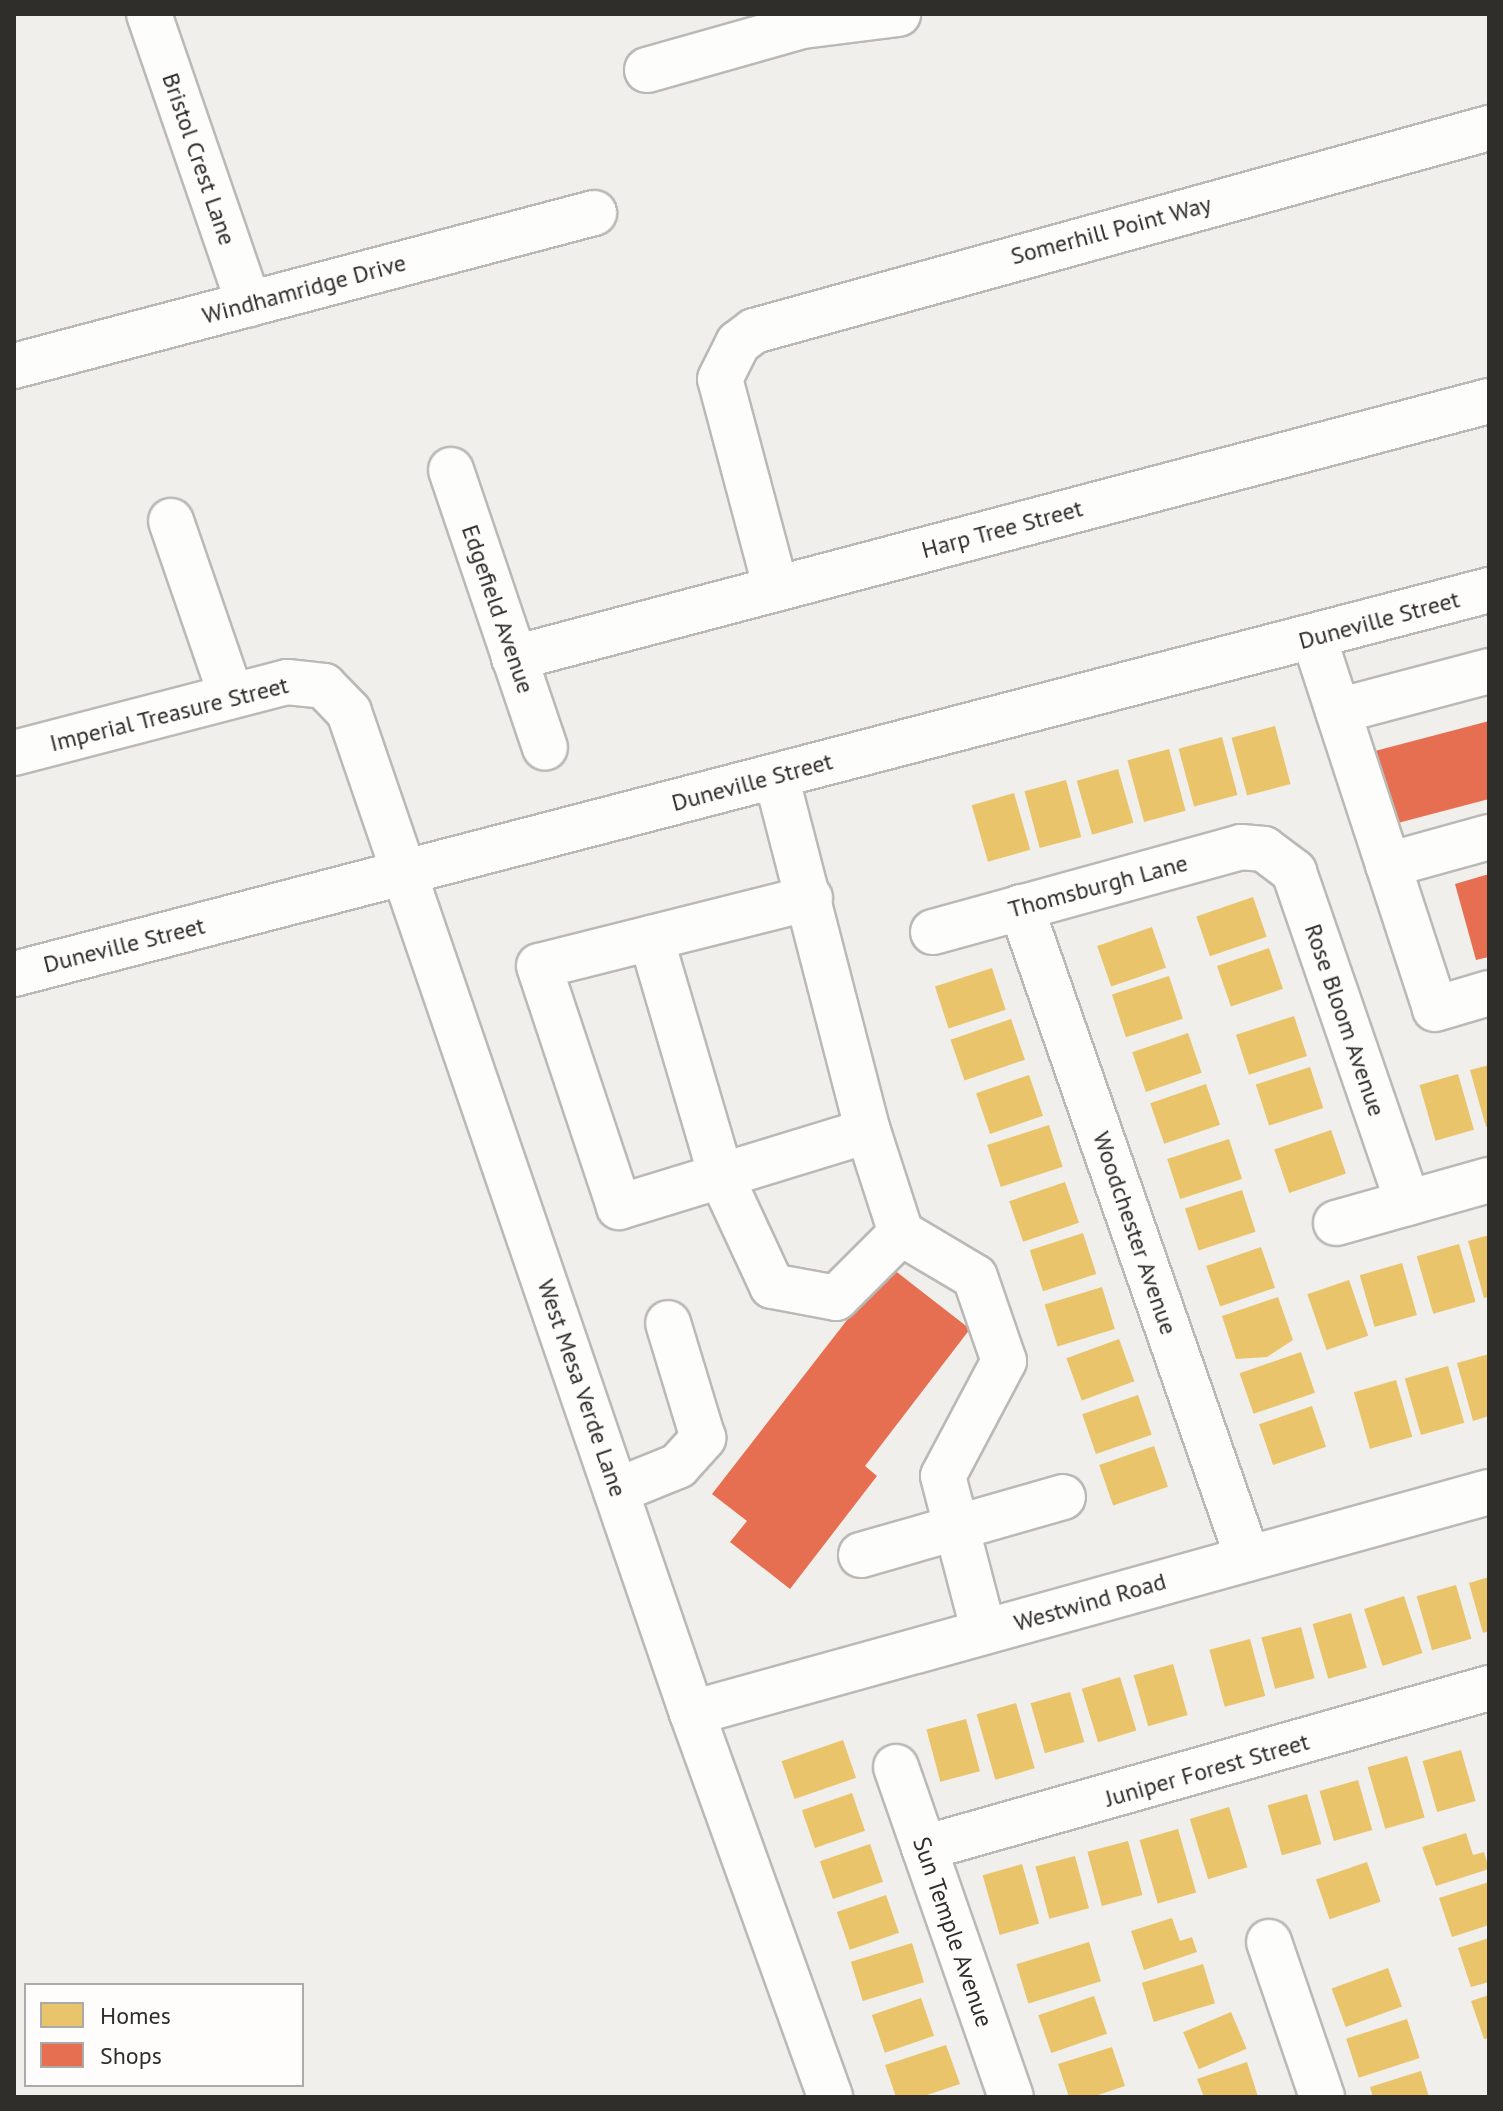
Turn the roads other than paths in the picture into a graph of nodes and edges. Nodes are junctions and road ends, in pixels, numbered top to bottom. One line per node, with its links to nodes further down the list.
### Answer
1 (149, 14): 6 (street, Bristol Crest Lane)
2 (898, 14): 3 (street)
3 (647, 70)
4 (1489, 128): 11 (street, Somerhill Point Way)
5 (594, 213): 6 (street, Windhamridge Drive)
6 (249, 304): 7 (street, Windhamridge Drive)
7 (14, 366)
8 (1489, 401): 11 (street, Harp Tree Street)
9 (451, 470): 14 (street, Edgefield Avenue)
10 (171, 521): 17 (street)
11 (776, 589): 14 (street, Harp Tree Street)
12 (1489, 590): 13 (street, Duneville Street)
13 (1314, 638): 18 (street); 21 (street, Duneville Street)
14 (514, 658): 19 (street, Edgefield Avenue)
15 (1489, 671): 18 (street)
16 (324, 686): 17 (street, Imperial Treasure Street); 25 (street, West Mesa Verde Lane)
17 (231, 695): 20 (street, Imperial Treasure Street)
18 (1338, 711): 24 (street)
19 (545, 747)
20 (15, 749)
21 (776, 776): 25 (street, Duneville Street); 26 (street)
22 (1489, 837): 24 (street)
23 (1264, 849): 27 (street, Thomsburgh Lane); 35 (street, Rose Bloom Avenue)
24 (1388, 865): 31 (street)
25 (408, 873): 30 (street, Duneville Street); 39 (street, West Mesa Verde Lane)
26 (810, 898): 29 (street); 32 (street)
27 (1021, 907): 28 (street, Thomsburgh Lane); 44 (street, Woodchester Avenue)
28 (933, 932)
29 (651, 938): 33 (street); 33 (street)
30 (14, 974)
31 (1489, 993)
32 (868, 1131): 33 (street); 37 (street)
33 (721, 1176): 37 (street)
34 (1489, 1180): 35 (street)
35 (1408, 1203): 36 (street)
36 (1336, 1223)
37 (901, 1233): 42 (street)
38 (668, 1323): 39 (street)
39 (616, 1491): 47 (street, West Mesa Verde Lane)
40 (1489, 1492): 44 (street, Westwind Road)
41 (1063, 1497): 42 (street)
42 (957, 1529): 43 (street); 45 (street)
43 (861, 1555)
44 (1248, 1559): 45 (street, Westwind Road)
45 (984, 1632): 47 (street, Westwind Road)
46 (1488, 1693): 49 (street, Juniper Forest Street)
47 (692, 1713): 51 (street, West Mesa Verde Lane)
48 (896, 1767): 49 (street, Sun Temple Avenue)
49 (924, 1848): 52 (street, Sun Temple Avenue)
50 (1269, 1942): 53 (street)
51 (830, 2097)
52 (1011, 2097)
53 (1322, 2097)

